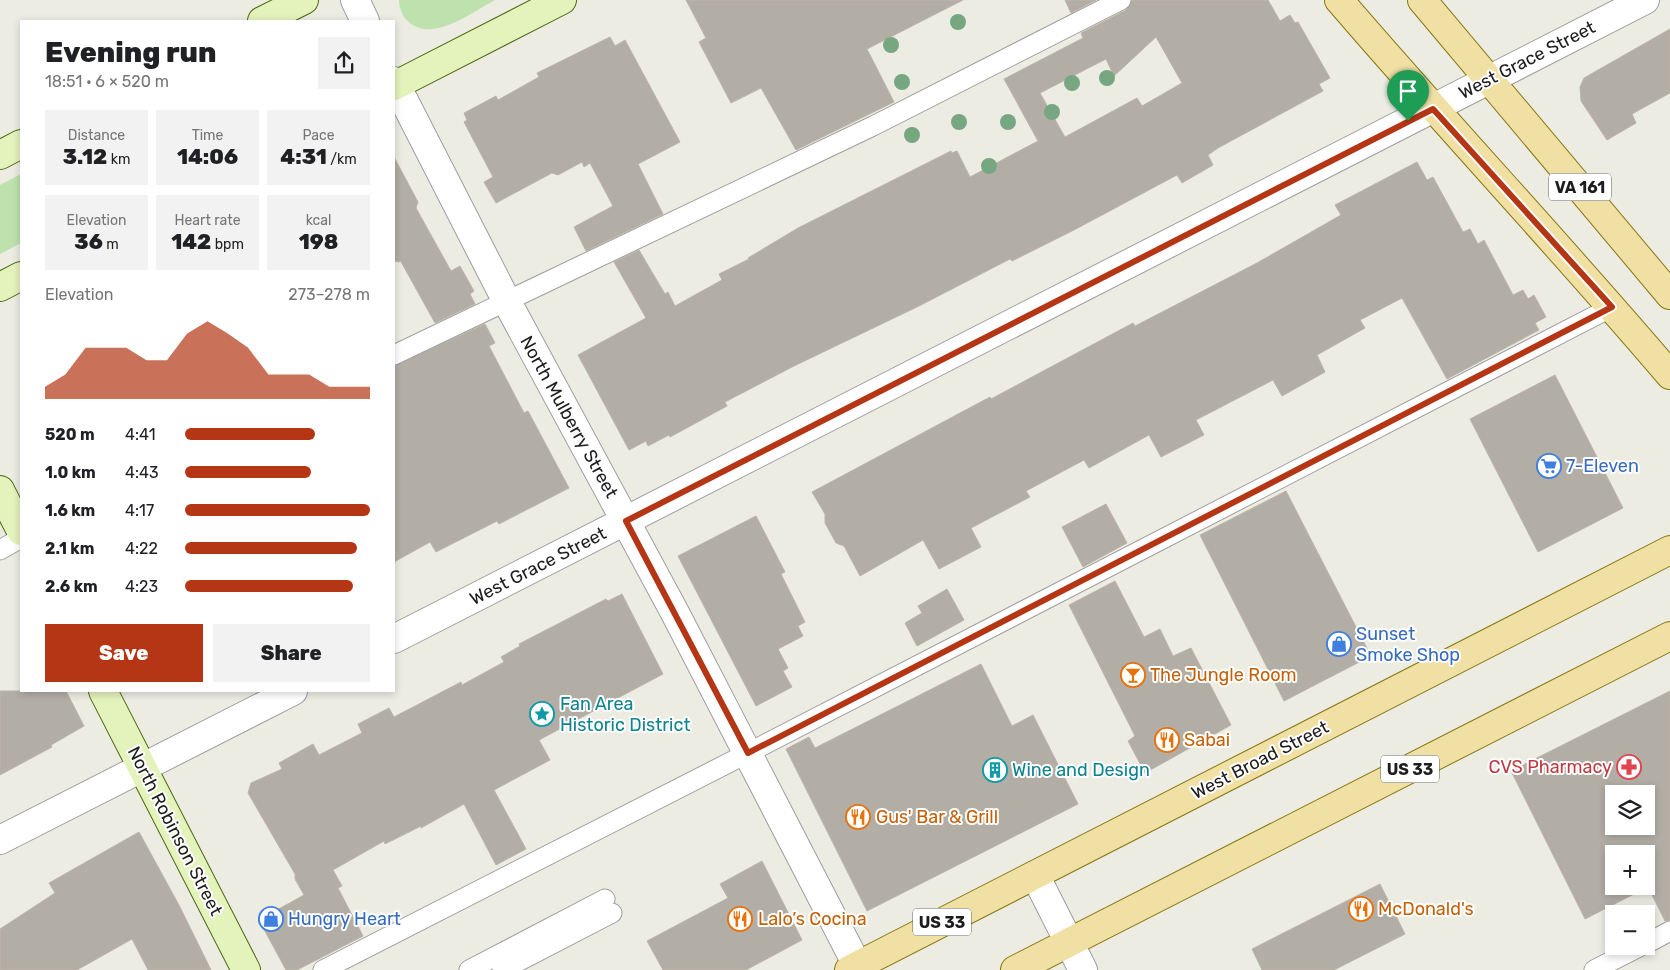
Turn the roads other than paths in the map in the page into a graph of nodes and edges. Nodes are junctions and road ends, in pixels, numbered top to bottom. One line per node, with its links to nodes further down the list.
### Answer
1 (304, 0): 8 (street)
2 (354, 0): 9 (street)
3 (562, 0): 11 (street)
4 (1121, 0): 19 (lane)
5 (1339, 0): 13 (main road, VA 161)
6 (1422, 0): 10 (main road, VA 161)
7 (1644, 0): 10 (street, West Grace Street)
8 (264, 20)
9 (364, 20)
10 (1489, 80): 13 (street, West Grace Street); 18 (main road, VA 161)
11 (395, 84)
12 (395, 86): 19 (street, North Mulberry Street)
13 (1433, 109): 20 (main road, VA 161); 24 (street, West Grace Street)
14 (20, 145): 15 (street)
15 (0, 155)
16 (20, 277): 17 (street)
17 (0, 287)
18 (1670, 295)
19 (506, 300): 21 (lane); 24 (street, North Mulberry Street)
20 (1612, 307): 22 (main road, VA 161); 33 (lane)
21 (395, 355)
22 (1670, 375)
23 (0, 490): 25 (street)
24 (626, 521): 30 (street, West Grace Street); 33 (street, North Mulberry Street)
25 (20, 530)
26 (20, 539): 27 (lane)
27 (0, 550)
28 (1670, 550): 36 (main road, West Broad Street / US 33)
29 (1670, 636): 39 (main road, US 33)
30 (395, 639)
31 (104, 692): 34 (street, North Robinson Street)
32 (290, 692): 34 (street)
33 (748, 753): 41 (street, North Mulberry Street); 43 (lane)
34 (143, 768): 35 (street); 42 (street, North Robinson Street)
35 (0, 840)
36 (1036, 875): 39 (street); 41 (main road, West Broad Street / US 33)
37 (1670, 932): 38 (lane)
38 (1655, 940)
39 (1069, 943): 46 (main road, US 33); 47 (street)
40 (1623, 955): 48 (lane)
41 (853, 968)
42 (246, 970)
43 (323, 970)
44 (469, 970): 45 (lane)
45 (502, 970)
46 (1015, 970)
47 (1083, 970)
48 (1594, 970)

